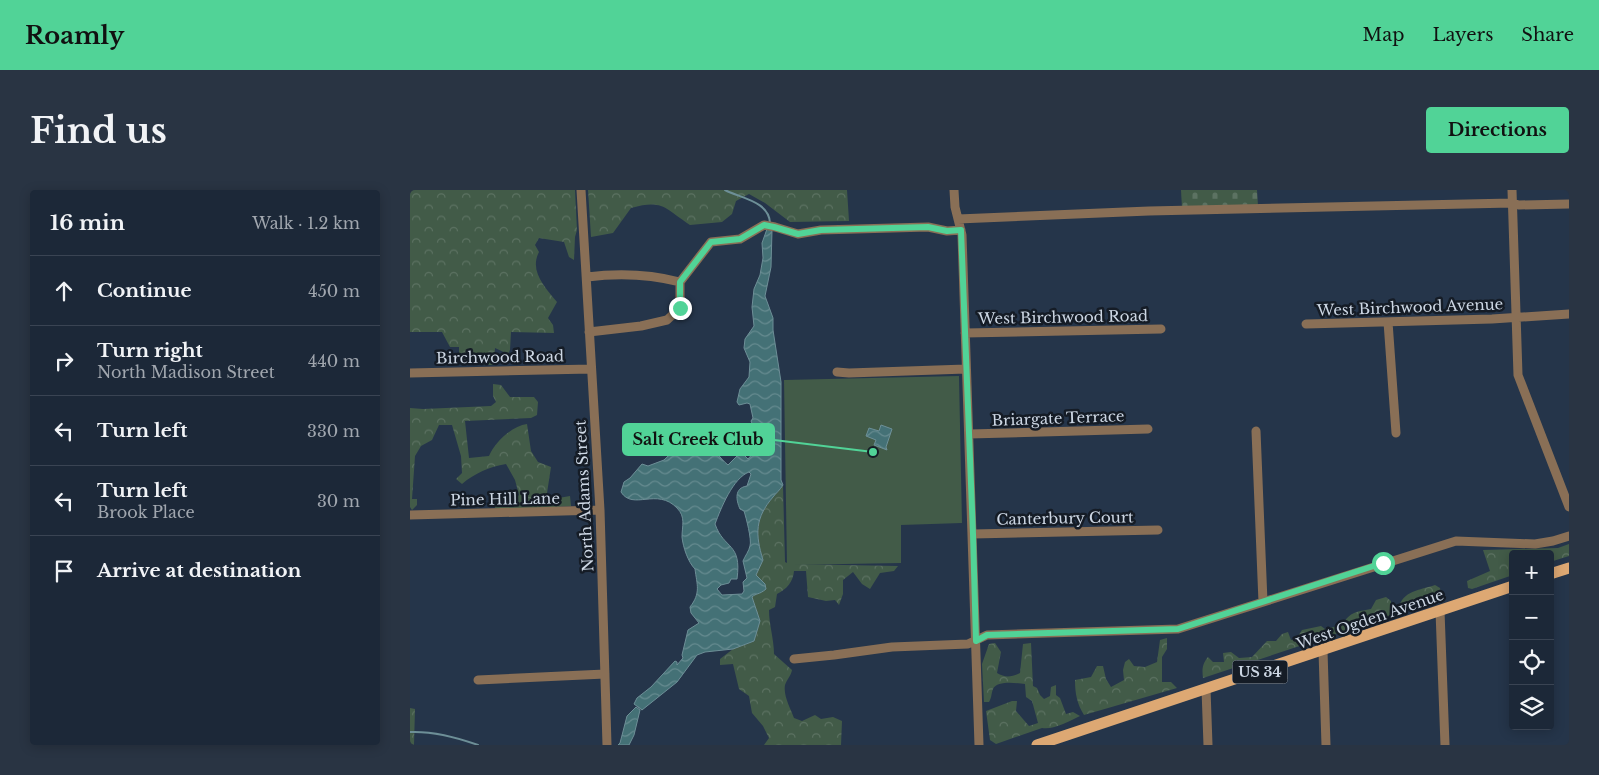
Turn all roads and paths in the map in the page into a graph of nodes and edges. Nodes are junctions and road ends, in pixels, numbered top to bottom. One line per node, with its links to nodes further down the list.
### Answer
1 (581, 190): 8 (street, North Adams Street)
2 (954, 190): 6 (street)
3 (1512, 190): 4 (street)
4 (1512, 203): 5 (street); 6 (street); 11 (street)
5 (1569, 204)
6 (958, 219): 7 (street)
7 (961, 230): 9 (street); 16 (street)
8 (587, 277): 9 (street); 15 (street, North Adams Street)
9 (680, 282): 15 (street)
10 (1569, 314): 11 (street, West Birchwood Avenue)
11 (1516, 317): 12 (street, West Birchwood Avenue); 25 (street)
12 (1388, 322): 13 (street, West Birchwood Avenue); 23 (street)
13 (1306, 324)
14 (1161, 328): 16 (street, West Birchwood Road)
15 (589, 332): 17 (street, North Adams Street)
16 (965, 333): 18 (street)
17 (591, 369): 20 (street, Birchwood Road); 26 (street, North Adams Street)
18 (966, 369): 19 (street); 24 (street)
19 (837, 372)
20 (410, 373)
21 (1148, 429): 24 (street, Briargate Terrace)
22 (1256, 431): 34 (street)
23 (1396, 433)
24 (968, 434): 29 (street)
25 (1569, 507)
26 (600, 510): 27 (street, Pine Hill Lane); 39 (street, North Adams Street)
27 (410, 515)
28 (1158, 530): 29 (street, Canterbury Court)
29 (973, 534): 36 (street)
30 (1569, 536): 34 (street)
31 (1569, 568): 32 (main road)
32 (1554, 573)
33 (1509, 587): 35 (main road, West Ogden Avenue / US 34)
34 (1263, 602): 36 (street)
35 (1440, 611): 37 (main road, West Ogden Avenue / US 34); 47 (street)
36 (976, 641): 38 (street); 43 (street)
37 (1323, 651): 41 (main road, West Ogden Avenue / US 34); 46 (street)
38 (794, 659)
39 (604, 674): 40 (street); 42 (street, North Adams Street)
40 (478, 680)
41 (1206, 689): 44 (main road, West Ogden Avenue / US 34); 45 (street)
42 (607, 745)
43 (979, 745)
44 (1037, 745)
45 (1208, 745)
46 (1326, 745)
47 (1445, 745)

